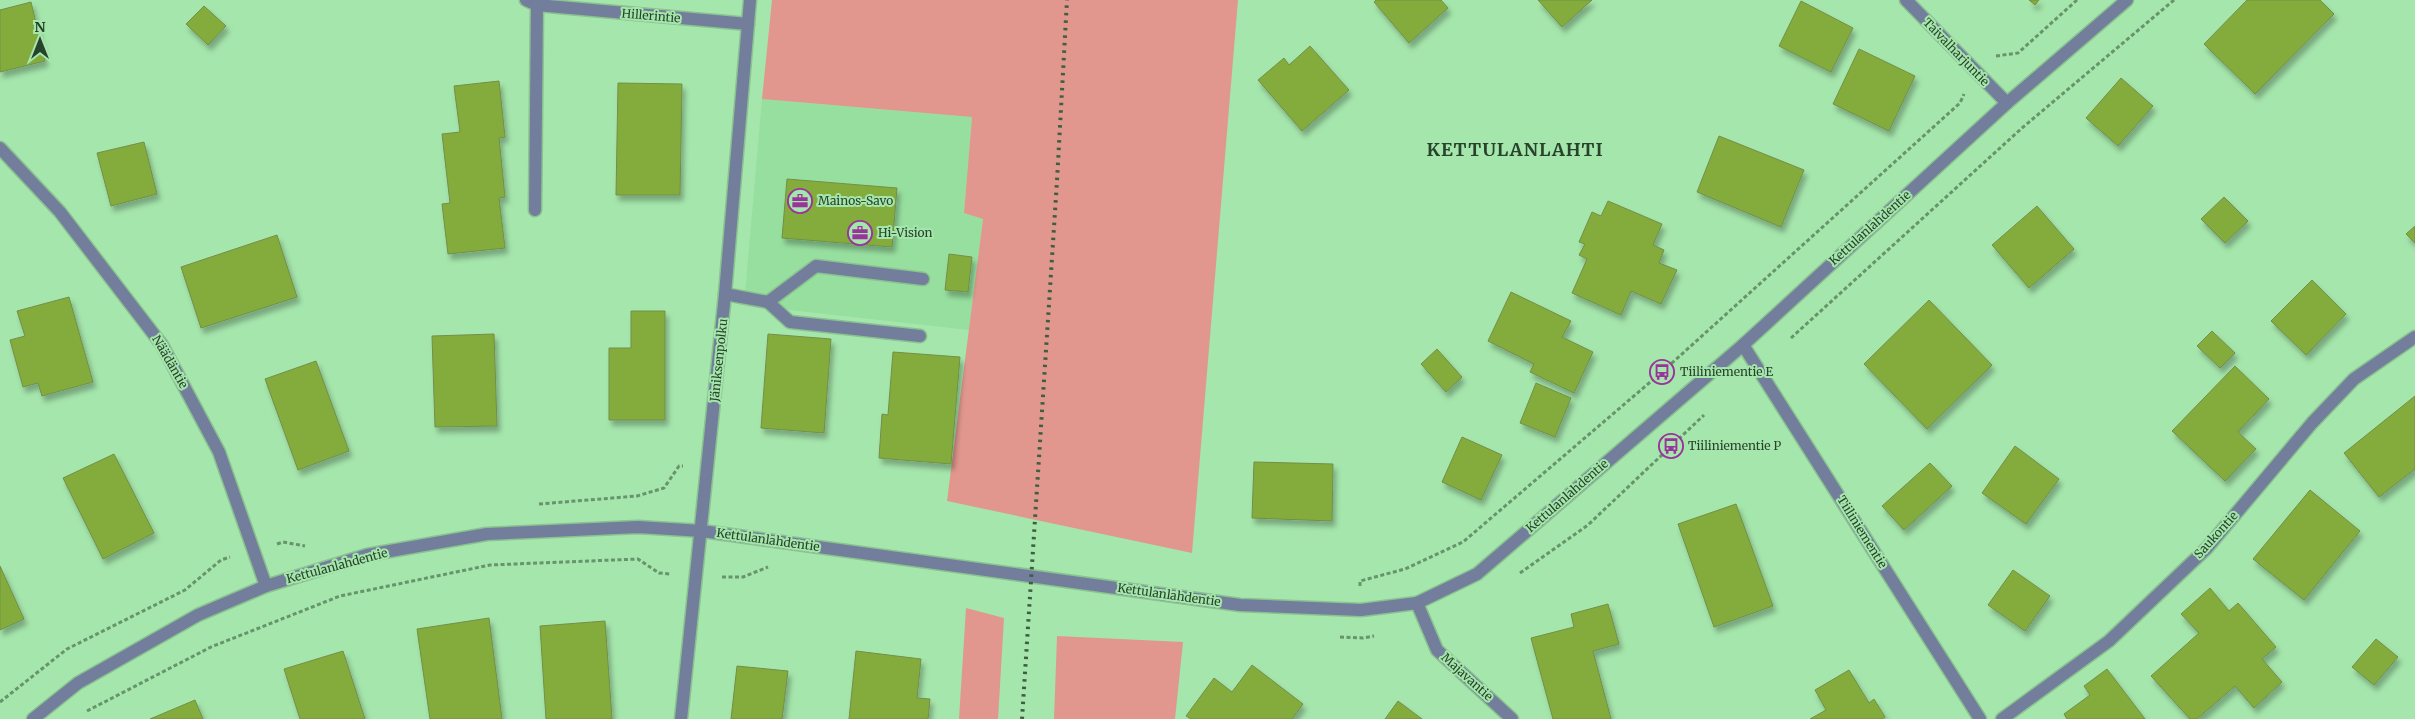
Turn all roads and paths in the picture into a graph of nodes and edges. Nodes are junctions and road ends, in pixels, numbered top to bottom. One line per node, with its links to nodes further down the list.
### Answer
1 (750, 0): 7 (street, Jäniksenpolku)
2 (1906, 0): 8 (street, Taivalharjuntie)
3 (2077, 0): 8 (path)
4 (2127, 0): 9 (street, Kettulanlahdentie)
5 (2174, 0): 18 (path)
6 (532, 3): 7 (street, Hillerintie); 11 (street)
7 (748, 24): 13 (street, Jäniksenpolku)
8 (1975, 71): 9 (street, Taivalharjuntie); 26 (path)
9 (2007, 103): 17 (street, Kettulanlahdentie)
10 (0, 148): 24 (street, Näädäntie)
11 (535, 210)
12 (923, 279): 14 (street)
13 (725, 294): 14 (street); 20 (street, Jäniksenpolku)
14 (768, 302): 15 (street)
15 (920, 336)
16 (2415, 338): 35 (street, Saukontie)
17 (1743, 345): 18 (street, Tiiliniementie); 25 (street, Kettulanlahdentie)
18 (1756, 366): 34 (street, Tiiliniementie)
19 (1707, 413): 22 (path)
20 (702, 531): 23 (street, Jäniksenpolku); 24 (street, Kettulanlahdentie); 26 (street, Kettulanlahdentie)
21 (778, 568): 23 (path)
22 (1518, 574)
23 (697, 577): 30 (path); 32 (street, Jäniksenpolku)
24 (266, 586): 31 (street, Kettulanlahdentie)
25 (1416, 604): 26 (street, Kettulanlahdentie); 33 (street, Majavantie)
26 (1361, 610): 29 (path)
27 (1381, 635): 29 (path)
28 (1335, 637): 29 (path)
29 (1363, 638)
30 (83, 714)
31 (33, 719)
32 (681, 719)
33 (1512, 719)
34 (1980, 719)
35 (2002, 719)

